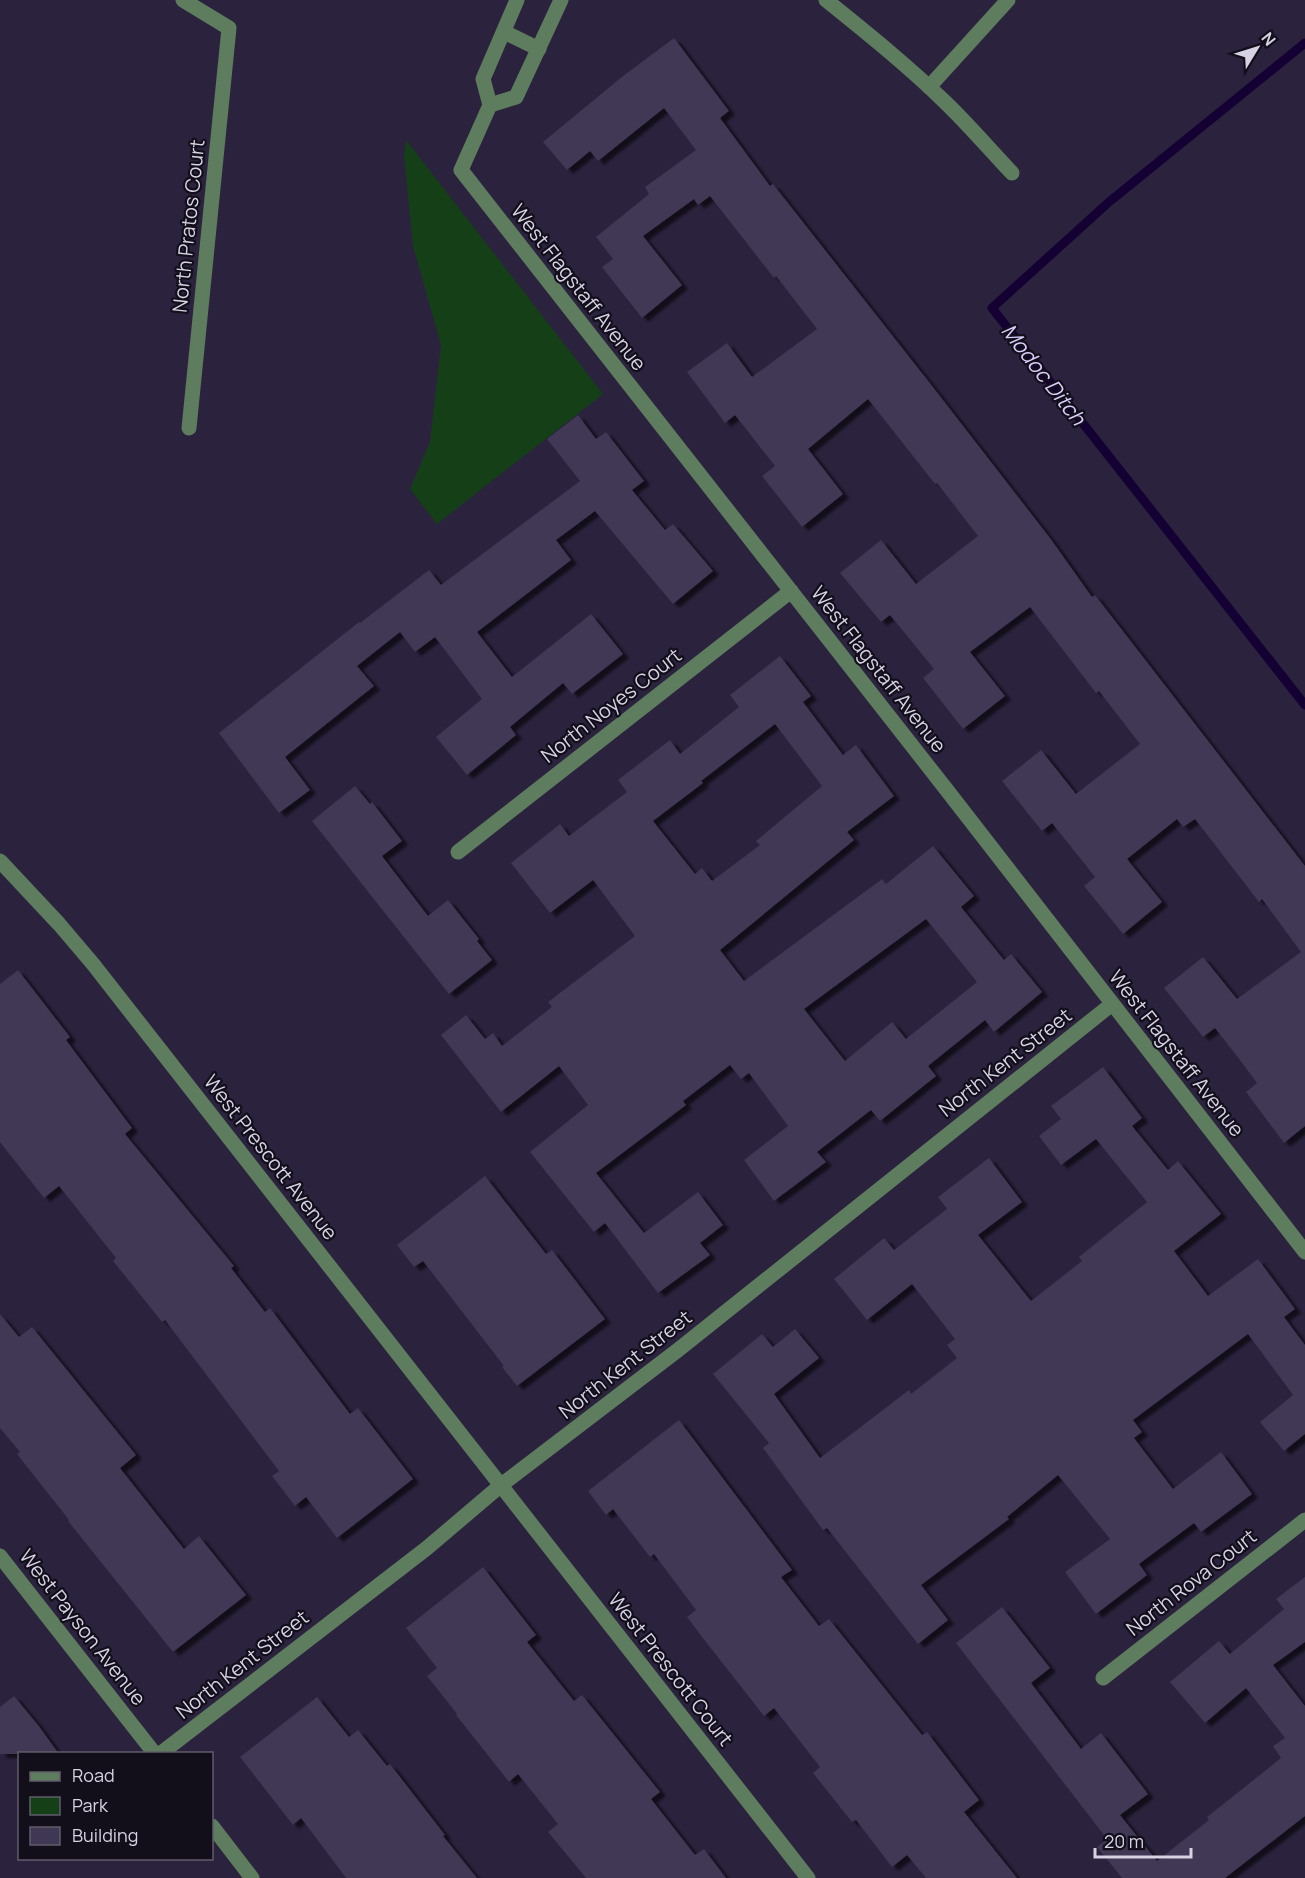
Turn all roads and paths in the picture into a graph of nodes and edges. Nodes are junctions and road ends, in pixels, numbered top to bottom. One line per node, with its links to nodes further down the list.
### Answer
1 (183, 0): 11 (street, North Pratos Court)
2 (517, 0): 6 (street)
3 (561, 0): 7 (street)
4 (826, 0): 8 (street)
5 (1008, 0): 8 (street)
6 (504, 32): 7 (street); 9 (street)
7 (539, 49): 9 (street)
8 (930, 87): 10 (street)
9 (490, 105): 12 (street, West Flagstaff Avenue)
10 (1011, 173)
11 (189, 428)
12 (791, 591): 13 (street, North Noyes Court); 15 (street, West Flagstaff Avenue)
13 (458, 852)
14 (0, 861): 17 (street, West Prescott Avenue)
15 (1112, 1004): 16 (street, West Flagstaff Avenue); 17 (street, North Kent Street)
16 (1305, 1252)
17 (500, 1486): 22 (street, North Kent Street); 25 (street, West Prescott Court)
18 (1305, 1520): 20 (street, North Rova Court)
19 (0, 1556): 21 (street, West Payson Avenue)
20 (1103, 1678)
21 (153, 1752)
22 (163, 1752)
23 (213, 1827): 24 (street)
24 (252, 1878)
25 (808, 1878)

